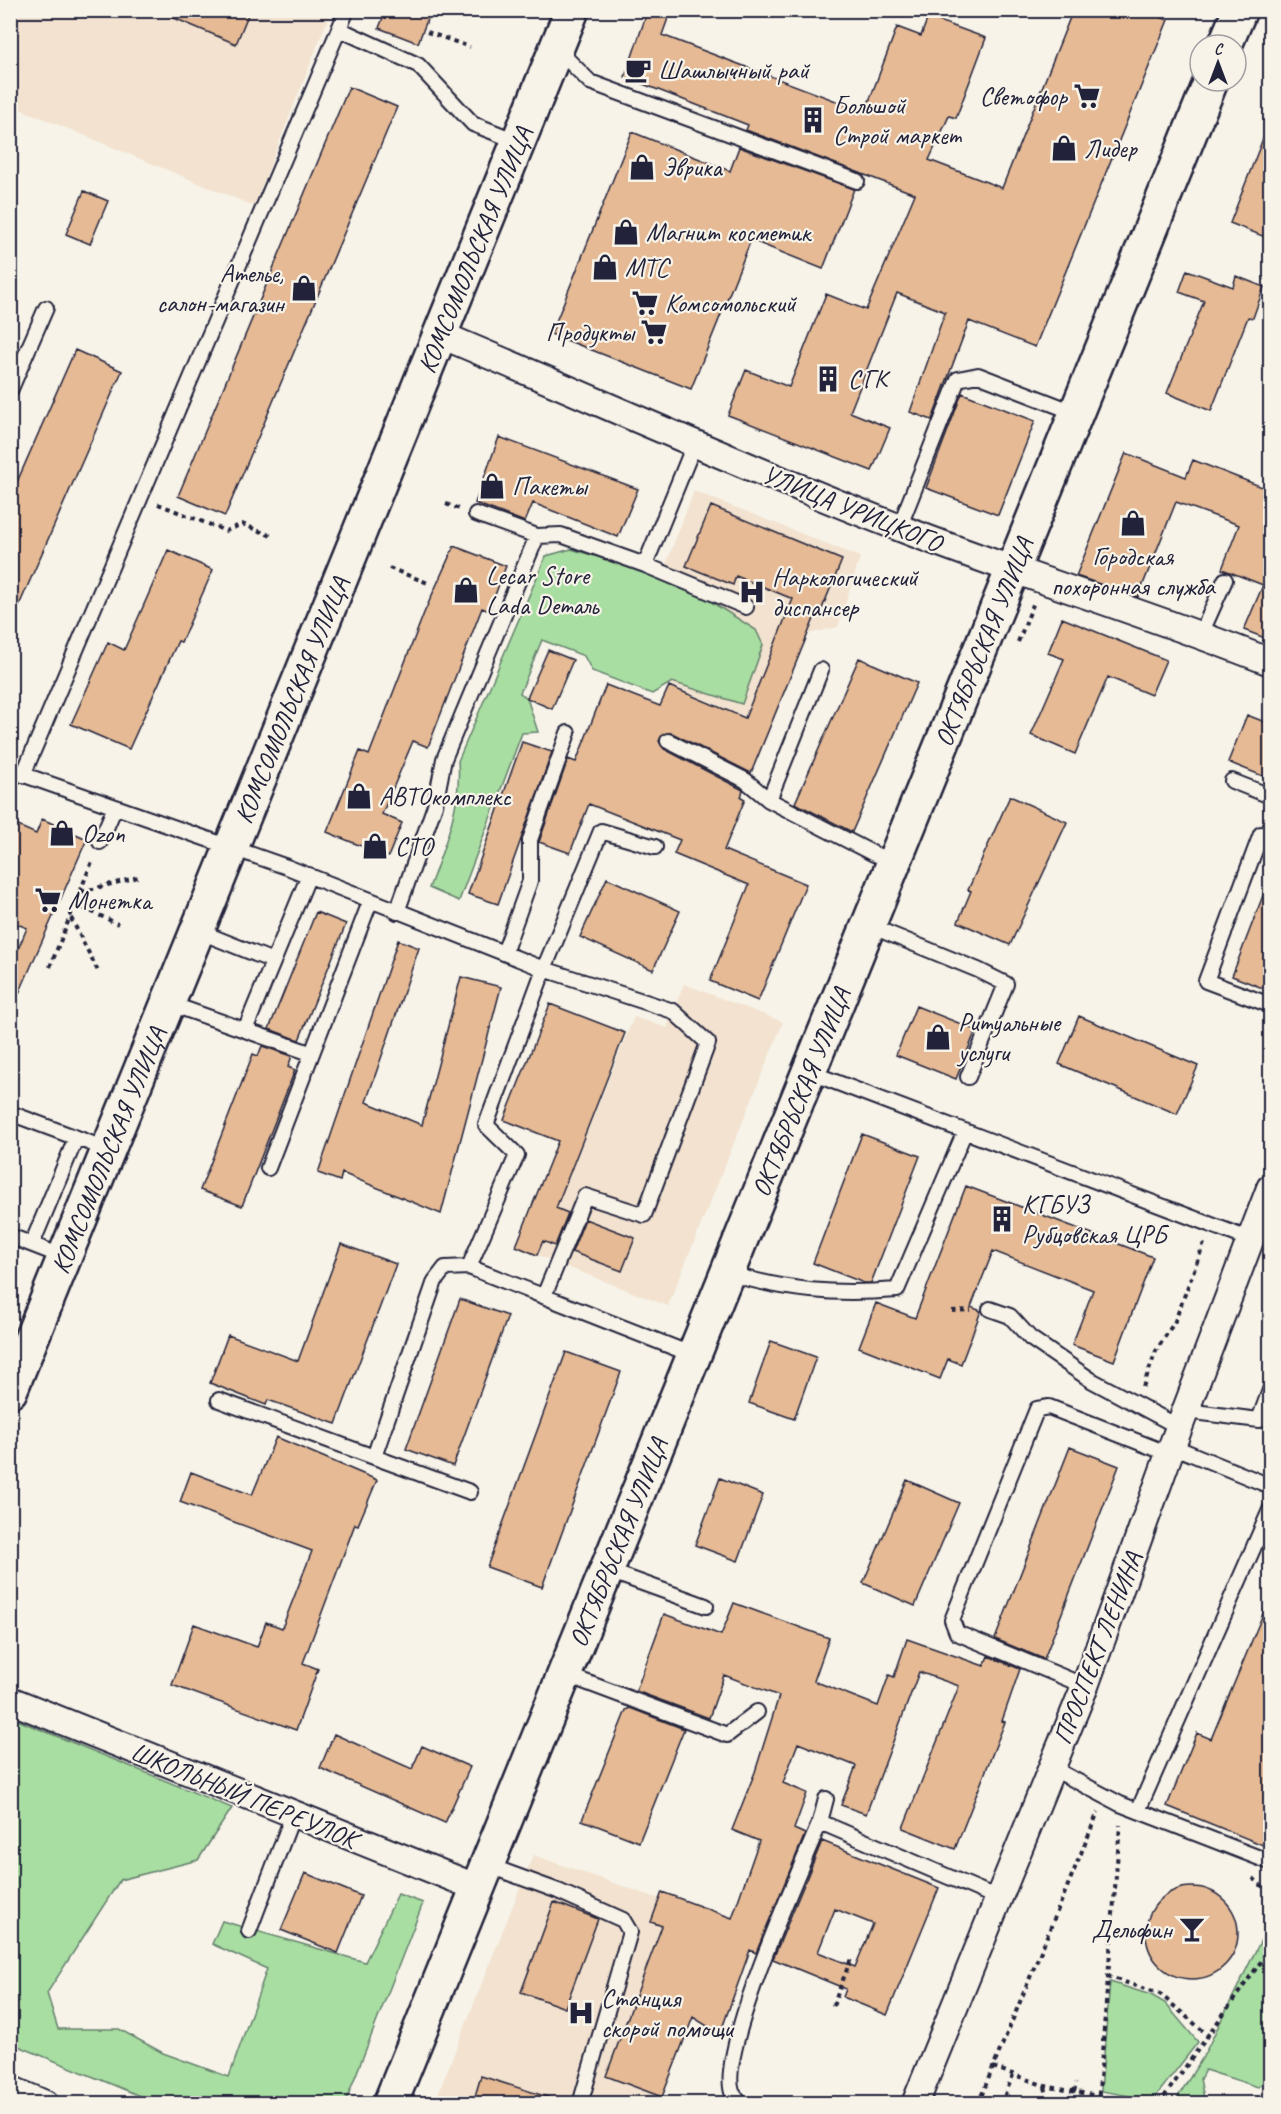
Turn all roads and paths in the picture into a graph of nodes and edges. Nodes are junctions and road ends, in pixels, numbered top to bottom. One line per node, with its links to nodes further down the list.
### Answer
1 (347, 10): 6 (lane)
2 (475, 10): 5 (path)
3 (572, 10): 10 (main road, КОМСОМОЛЬСКАЯ УЛИЦА)
4 (1240, 10): 8 (main road)
5 (483, 16)
6 (339, 29): 12 (lane); 19 (lane)
7 (427, 32): 9 (path)
8 (1231, 33)
9 (470, 47)
10 (557, 50): 12 (main road, КОМСОМОЛЬСКАЯ УЛИЦА); 13 (lane)
11 (1206, 93): 17 (main road, ОКТЯБРЬСКАЯ УЛИЦА)
12 (519, 142): 15 (main road, КОМСОМОЛЬСКАЯ УЛИЦА)
13 (857, 181)
14 (46, 308): 16 (lane)
15 (441, 336): 18 (street, УЛИЦА УРИЦКОГО); 43 (main road, КОМСОМОЛЬСКАЯ УЛИЦА)
16 (10, 391)
17 (1076, 413): 21 (lane); 26 (main road, ОКТЯБРЬСКАЯ УЛИЦА)
18 (694, 445): 21 (street, УЛИЦА УРИЦКОГО); 24 (lane)
19 (141, 497): 23 (path); 35 (lane)
20 (476, 514): 22 (lane)
21 (899, 528): 26 (street, УЛИЦА УРИЦКОГО)
22 (537, 536): 24 (lane); 50 (lane)
23 (274, 537)
24 (645, 565): 29 (lane)
25 (389, 568): 28 (path)
26 (1012, 569): 30 (street, УЛИЦА УРИЦКОГО); 44 (main road, ОКТЯБРЬСКАЯ УЛИЦА)
27 (1225, 580): 30 (lane)
28 (428, 583)
29 (746, 607)
30 (1201, 634): 31 (street, УЛИЦА УРИЦКОГО)
31 (1270, 662)
32 (821, 670): 38 (lane)
33 (568, 733): 55 (lane)
34 (668, 741): 38 (lane)
35 (17, 772): 39 (lane)
36 (1232, 781): 37 (lane)
37 (1270, 796)
38 (769, 800): 44 (lane)
39 (115, 807): 41 (lane); 43 (lane)
40 (1261, 834): 61 (lane)
41 (100, 842): 47 (path)
42 (655, 847): 58 (lane)
43 (232, 848): 45 (lane); 54 (main road, КОМСОМОЛЬСКАЯ УЛИЦА)
44 (894, 861): 53 (main road, ОКТЯБРЬСКАЯ УЛИЦА)
45 (309, 875): 48 (lane); 56 (lane)
46 (138, 877): 47 (path)
47 (80, 892): 49 (path)
48 (370, 902): 50 (lane); 63 (lane)
49 (75, 904): 51 (path); 52 (path)
50 (397, 912): 55 (lane)
51 (70, 917): 57 (path); 59 (path)
52 (118, 924)
53 (868, 926): 64 (main road, ОКТЯБРЬСКАЯ УЛИЦА); 65 (lane)
54 (198, 931): 56 (lane); 60 (main road, КОМСОМОЛЬСКАЯ УЛИЦА)
55 (504, 953): 58 (lane)
56 (273, 961): 62 (lane)
57 (50, 967)
58 (544, 969): 77 (lane); 79 (lane)
59 (98, 971)
60 (168, 1003): 62 (lane); 69 (main road, КОМСОМОЛЬСКАЯ УЛИЦА)
61 (1270, 1005)
62 (245, 1030): 63 (lane)
63 (310, 1053): 70 (lane)
64 (809, 1072): 67 (lane); 78 (main road, ОКТЯБРЬСКАЯ УЛИЦА)
65 (968, 1077)
66 (10, 1113): 68 (lane)
67 (965, 1131): 72 (lane); 78 (lane)
68 (76, 1138): 69 (lane); 75 (lane)
69 (109, 1150): 76 (main road, КОМСОМОЛЬСКАЯ УЛИЦА)
70 (268, 1168)
71 (1270, 1188): 74 (street, ПРОСПЕКТ ЛЕНИНА)
72 (1205, 1223): 74 (lane); 85 (path)
73 (10, 1236): 75 (lane)
74 (1251, 1240): 87 (street, ПРОСПЕКТ ЛЕНИНА)
75 (32, 1244): 76 (lane)
76 (65, 1258): 83 (main road, КОМСОМОЛЬСКАЯ УЛИЦА)
77 (469, 1267): 79 (lane); 88 (lane)
78 (726, 1273): 81 (main road, ОКТЯБРЬСКАЯ УЛИЦА)
79 (544, 1296): 81 (lane)
80 (990, 1309): 85 (lane)
81 (693, 1355): 92 (main road, ОКТЯБРЬСКАЯ УЛИЦА)
82 (1270, 1390): 86 (lane)
83 (10, 1391)
84 (219, 1400): 88 (lane)
85 (1136, 1404): 87 (lane)
86 (1265, 1422): 87 (lane)
87 (1176, 1435): 89 (lane); 95 (street, ПРОСПЕКТ ЛЕНИНА); 95 (lane)
88 (374, 1456): 90 (lane)
89 (1270, 1486)
90 (470, 1492)
91 (1270, 1510): 102 (lane)
92 (606, 1570): 93 (lane); 94 (main road, ОКТЯБРЬСКАЯ УЛИЦА)
93 (706, 1606)
94 (564, 1674): 97 (lane); 107 (main road, ОКТЯБРЬСКАЯ УЛИЦА)
95 (1085, 1686): 98 (street, ПРОСПЕКТ ЛЕНИНА)
96 (10, 1700): 103 (street, ШКОЛЬНЫЙ ПЕРЕУЛОК)
97 (757, 1712)
98 (1052, 1768): 99 (lane); 109 (street, ПРОСПЕКТ ЛЕНИНА)
99 (1105, 1795): 101 (lane); 116 (path)
100 (826, 1798): 104 (lane)
101 (1120, 1804): 102 (lane); 113 (path)
102 (1138, 1810): 105 (lane)
103 (293, 1815): 107 (street, ШКОЛЬНЫЙ ПЕРЕУЛОК); 110 (lane)
104 (820, 1822): 109 (lane); 126 (lane)
105 (1270, 1862)
106 (1251, 1876): 108 (path)
107 (483, 1877): 124 (main road, ОКТЯБРЬСКАЯ УЛИЦА); 125 (lane)
108 (1270, 1893)
109 (998, 1898): 127 (street, ПРОСПЕКТ ЛЕНИНА)
110 (249, 1931)
111 (1270, 1949): 115 (path)
112 (852, 1956): 114 (path)
113 (1107, 1976): 115 (path); 122 (path)
114 (833, 2006)
115 (1209, 2036): 133 (path)
116 (993, 2067): 117 (path); 128 (path)
117 (1014, 2073): 119 (path); 129 (path)
118 (1076, 2083): 121 (path)
119 (1045, 2086): 121 (path); 130 (path)
120 (10, 2089): 123 (street)
121 (1074, 2092): 122 (path)
122 (1097, 2096): 131 (path); 132 (path)
123 (45, 2103)
124 (390, 2103)
125 (580, 2103)
126 (740, 2103)
127 (915, 2103)
128 (978, 2103)
129 (1001, 2103)
130 (1049, 2103)
131 (1098, 2103)
132 (1140, 2103)
133 (1159, 2103)

